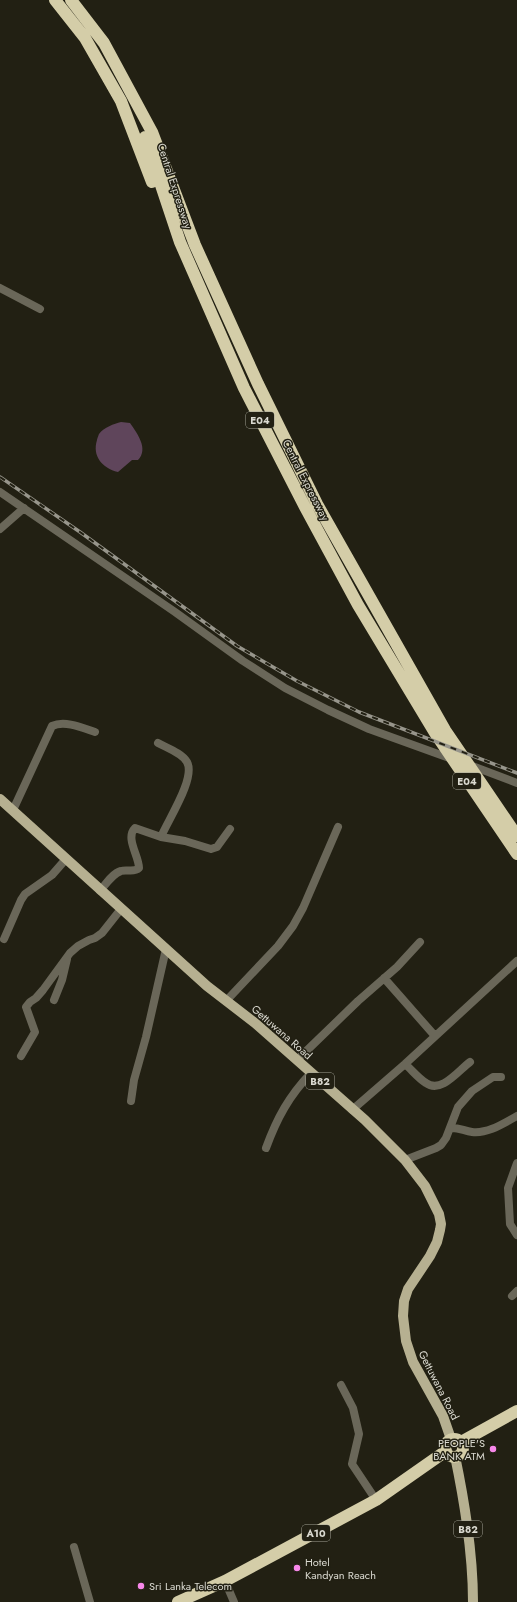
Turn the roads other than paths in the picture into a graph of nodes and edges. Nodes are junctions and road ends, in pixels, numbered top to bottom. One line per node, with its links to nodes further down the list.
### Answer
1 (55, 0): 4 (highway)
2 (71, 0): 3 (highway)
3 (130, 89): 4 (highway, Central Expressway / E04); 17 (highway, Central Expressway / E04)
4 (180, 242): 19 (highway, Central Expressway / E04)
5 (0, 288): 6 (street)
6 (40, 309)
7 (0, 492): 8 (street)
8 (24, 508): 9 (street); 12 (street)
9 (0, 530)
10 (96, 732): 14 (street)
11 (158, 743): 18 (street)
12 (517, 783)
13 (0, 799): 14 (main road, Gettuwana Road / B82)
14 (13, 810): 20 (main road, Gettuwana Road / B82)
15 (338, 827): 30 (street)
16 (230, 829): 18 (street)
17 (517, 836)
18 (161, 837): 21 (street)
19 (517, 854)
20 (66, 859): 21 (main road, Gettuwana Road / B82); 23 (street)
21 (100, 891): 22 (main road, Gettuwana Road / B82)
22 (121, 909): 25 (main road, Gettuwana Road / B82); 26 (street)
23 (4, 940)
24 (420, 942): 28 (street)
25 (166, 949): 30 (main road, Gettuwana Road / B82); 38 (street)
26 (68, 956): 29 (street); 32 (street)
27 (517, 961): 31 (street)
28 (384, 978): 31 (street); 33 (street)
29 (54, 1000)
30 (226, 1001): 33 (main road, Gettuwana Road / B82)
31 (435, 1036): 35 (street)
32 (21, 1056)
33 (297, 1060): 36 (main road, Gettuwana Road / B82)
34 (470, 1062): 35 (street)
35 (405, 1064): 39 (street)
36 (311, 1073): 39 (main road, Gettuwana Road / B82); 42 (street)
37 (501, 1077): 41 (street)
38 (131, 1101)
39 (352, 1110): 43 (main road, Gettuwana Road / B82)
40 (517, 1116): 41 (street)
41 (450, 1128): 43 (street)
42 (266, 1148)
43 (406, 1160): 48 (main road, Gettuwana Road / B82)
44 (517, 1162): 45 (street)
45 (517, 1235)
46 (341, 1385): 50 (street)
47 (517, 1410): 48 (highway)
48 (456, 1441): 49 (highway)
49 (451, 1454): 50 (highway, A10); 56 (main road, B82)
50 (376, 1500): 52 (highway, A10)
51 (74, 1546): 53 (street)
52 (225, 1581): 54 (highway, A10); 55 (street)
53 (90, 1602)
54 (178, 1602)
55 (234, 1602)
56 (473, 1602)

